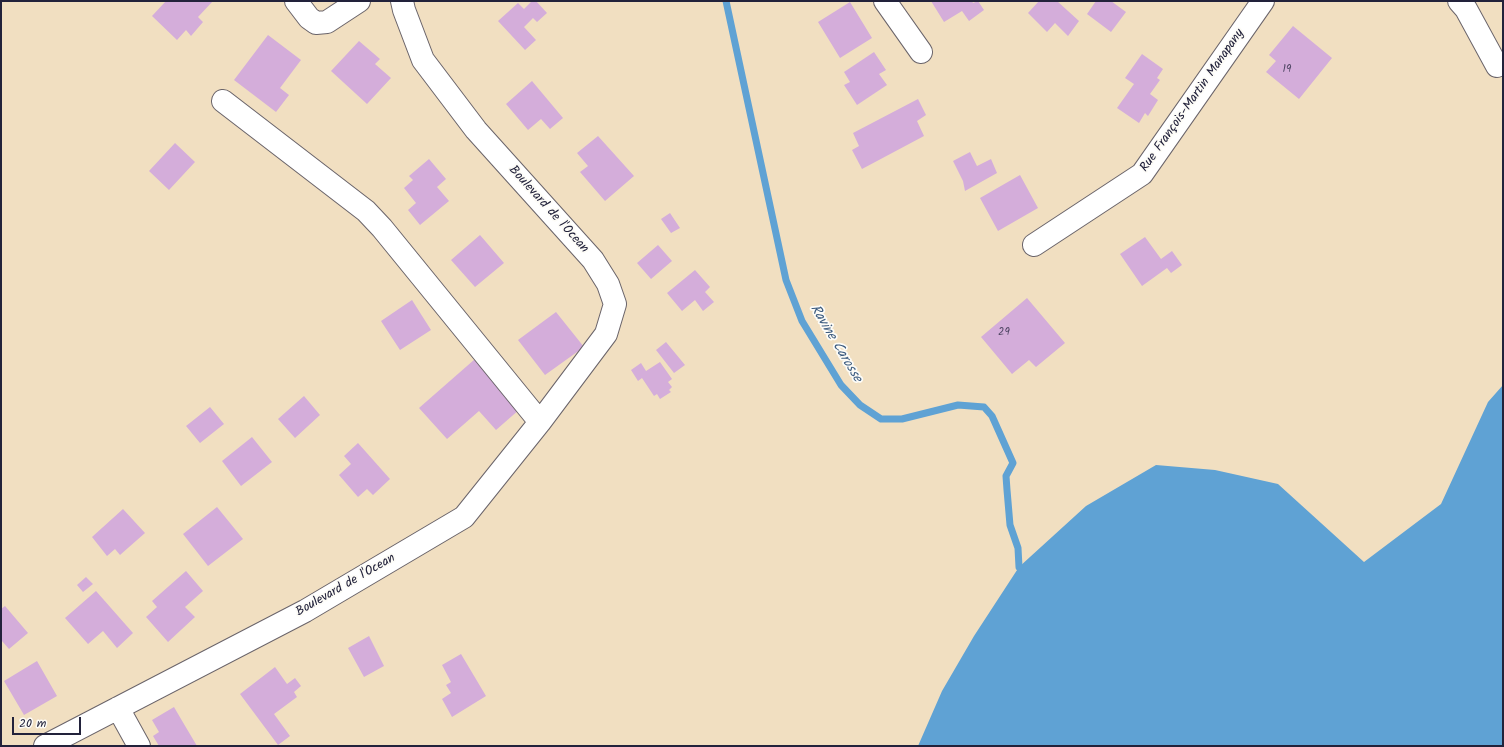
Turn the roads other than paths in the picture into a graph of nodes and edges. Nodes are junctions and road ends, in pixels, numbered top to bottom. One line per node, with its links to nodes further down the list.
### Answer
1 (296, 1): 2 (street)
2 (359, 1)
3 (402, 1): 11 (street, Boulevard de l'Ocean)
4 (885, 1): 7 (street)
5 (1263, 1): 10 (street, Rue François-Martin Manapany)
6 (1459, 1): 8 (street)
7 (921, 52)
8 (1496, 66)
9 (223, 101): 11 (street)
10 (1034, 245)
11 (540, 422): 12 (street, Boulevard de l'Ocean)
12 (118, 708): 13 (street, Boulevard de l'Ocean); 14 (street)
13 (45, 746)
14 (138, 746)

